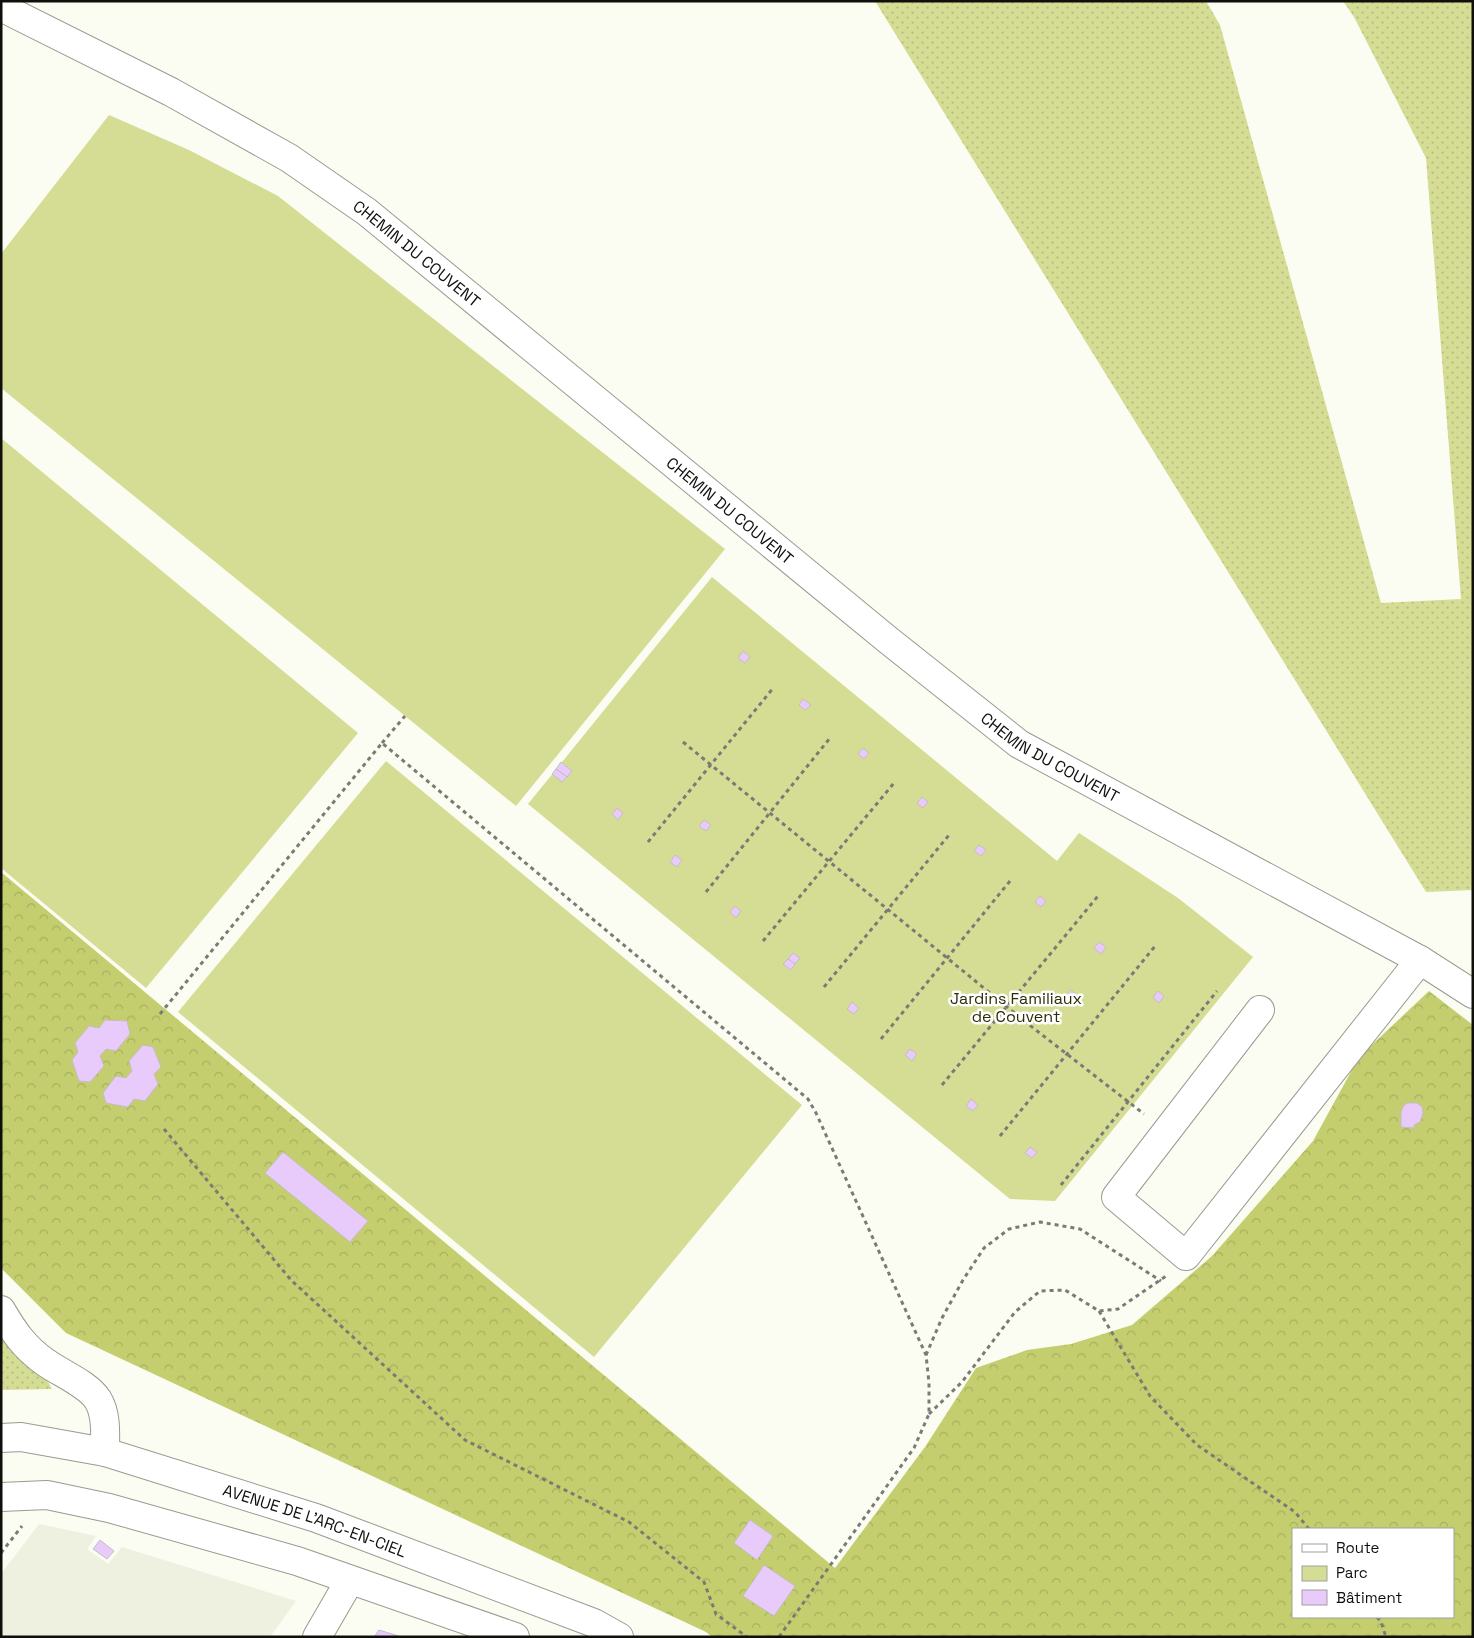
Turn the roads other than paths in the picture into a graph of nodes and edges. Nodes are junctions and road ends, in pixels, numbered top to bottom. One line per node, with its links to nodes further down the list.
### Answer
1 (1, 7): 2 (street, CHEMIN DU COUVENT)
2 (1420, 960): 3 (street, CHEMIN DU COUVENT); 4 (street)
3 (1473, 994)
4 (1260, 1010)
5 (1, 1310): 7 (street)
6 (1, 1438): 7 (street, AVENUE DE L'ARC-EN-CIEL)
7 (105, 1452): 12 (street, AVENUE DE L'ARC-EN-CIEL)
8 (1, 1497): 9 (street)
9 (350, 1580): 10 (street); 11 (street)
10 (318, 1637)
11 (515, 1637)
12 (619, 1637)

